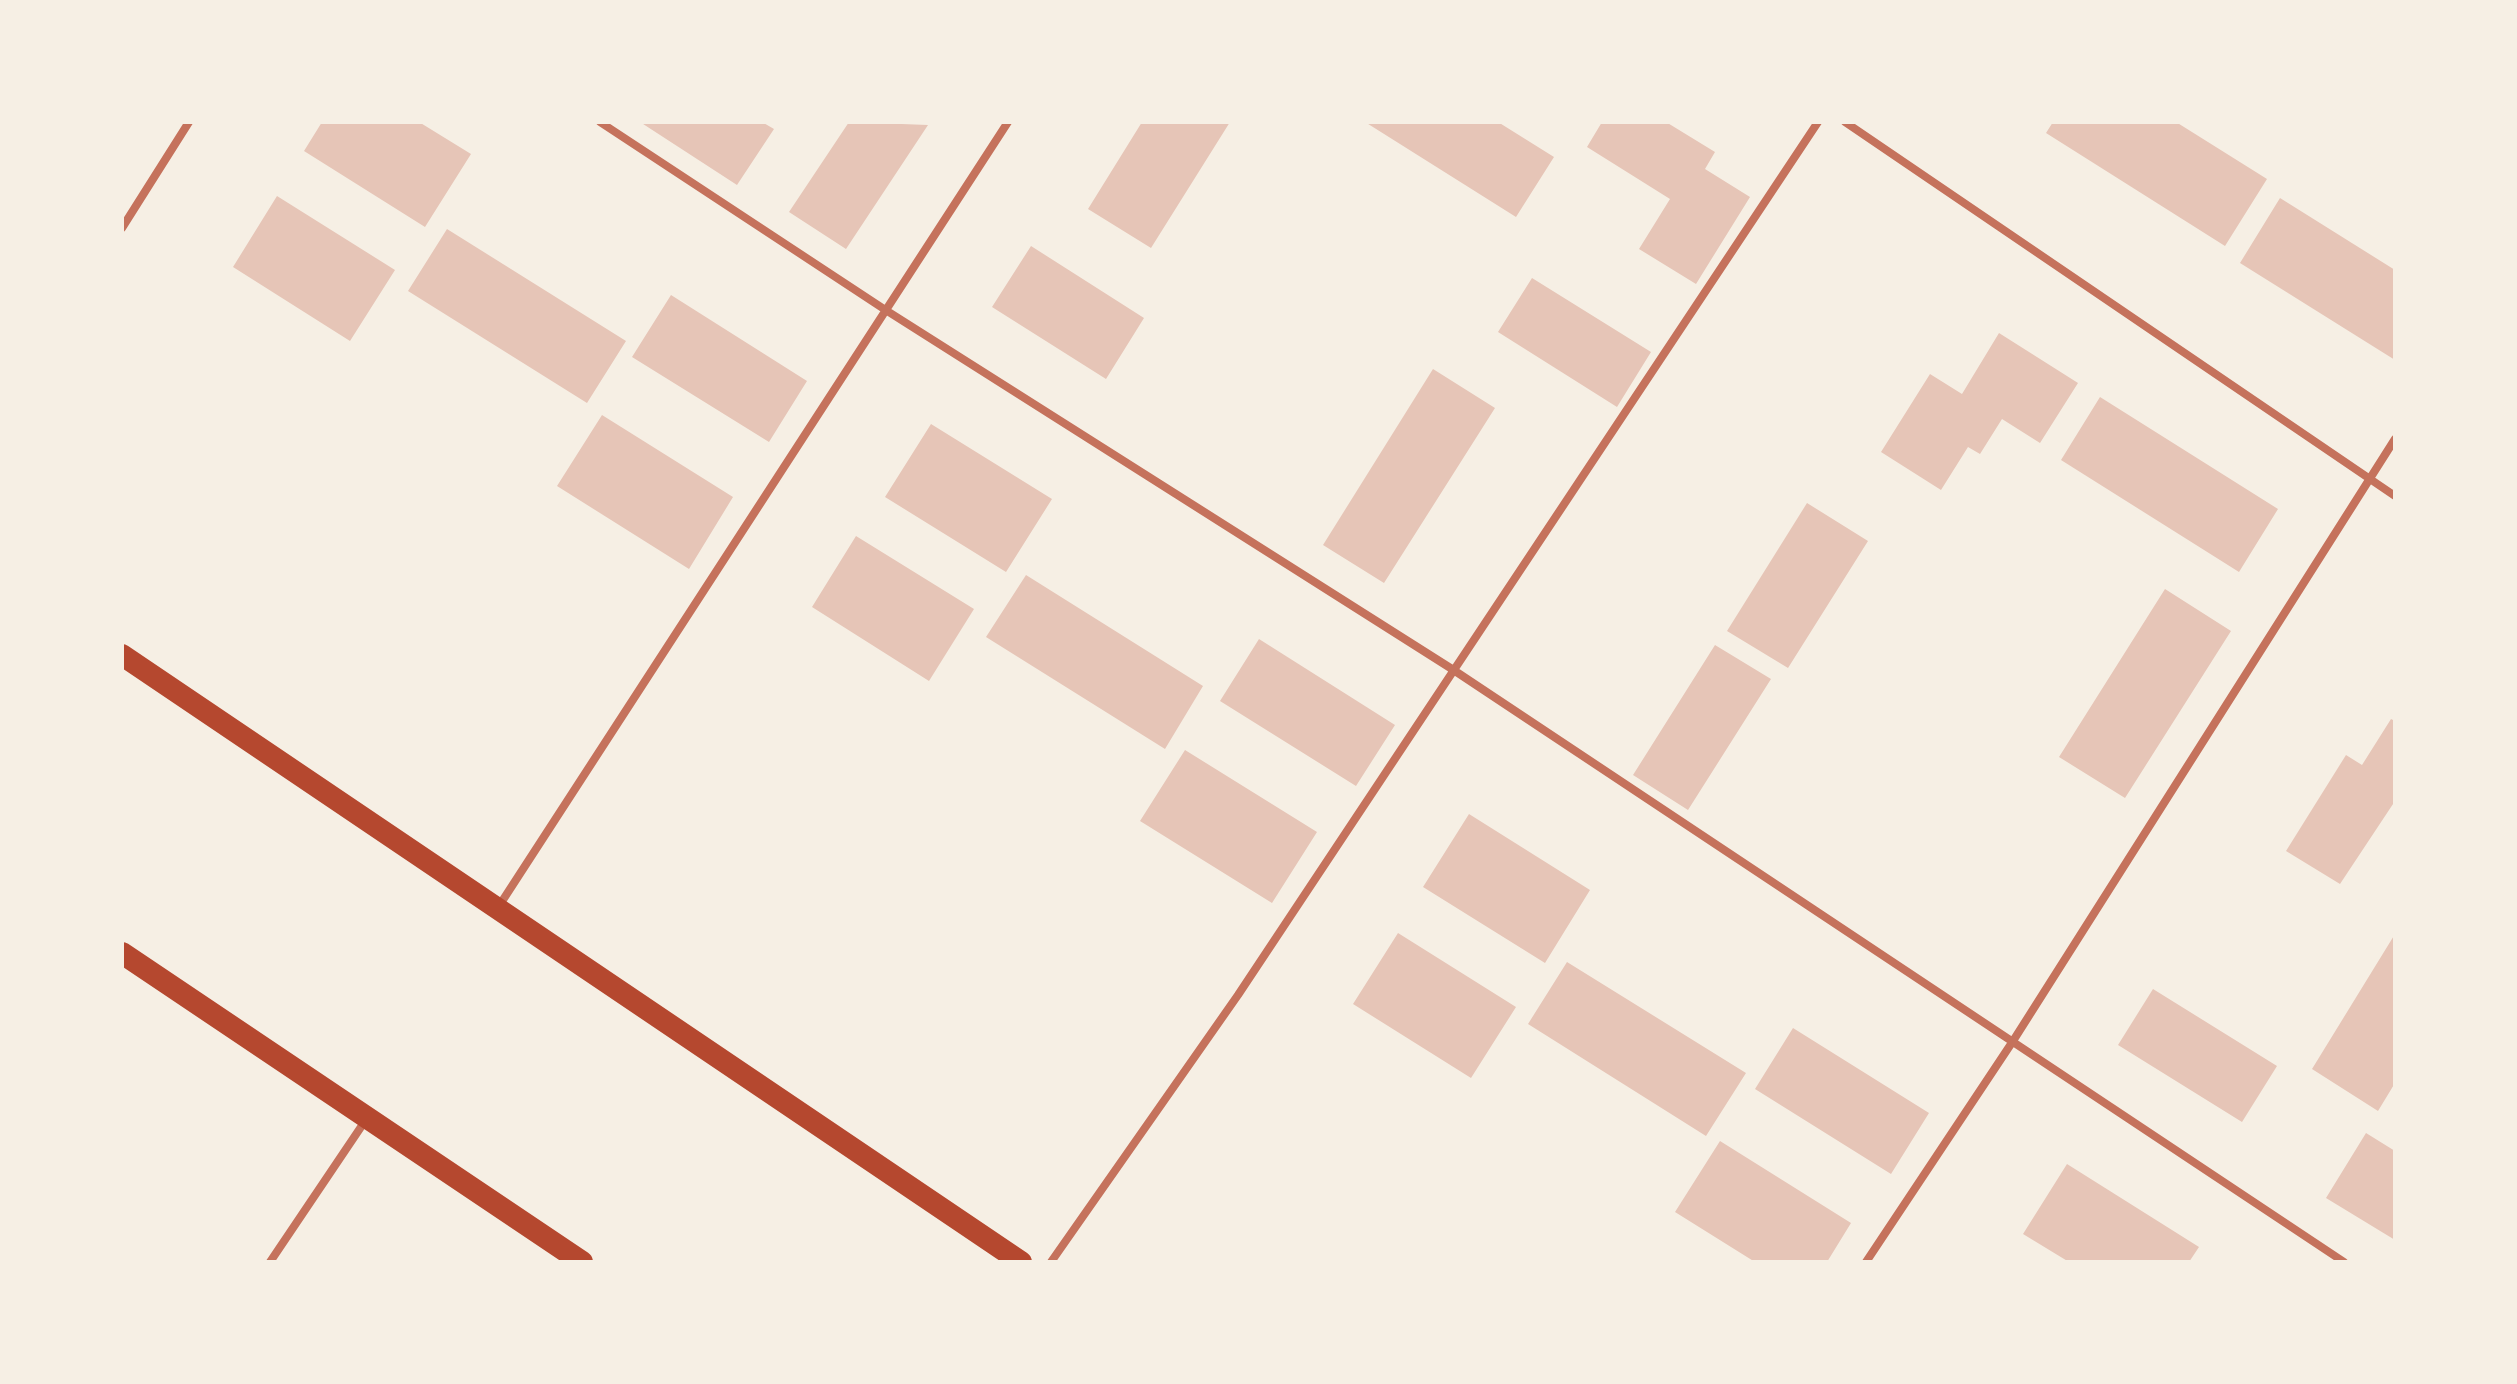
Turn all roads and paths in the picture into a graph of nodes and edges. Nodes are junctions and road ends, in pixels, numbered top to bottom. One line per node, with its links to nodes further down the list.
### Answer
1 (189, 122): 6 (street)
2 (600, 122): 7 (street)
3 (1008, 122): 7 (street)
4 (1818, 122): 12 (street)
5 (1845, 122): 9 (street)
6 (122, 228)
7 (884, 309): 12 (street); 13 (street)
8 (2395, 439): 9 (street)
9 (2368, 479): 10 (street); 15 (street)
10 (2395, 496)
11 (122, 655): 13 (highway)
12 (1452, 669): 15 (street); 20 (street)
13 (497, 910): 19 (highway)
14 (122, 953): 16 (highway)
15 (2013, 1041): 21 (street); 22 (street)
16 (367, 1117): 17 (street); 18 (highway)
17 (270, 1262)
18 (582, 1262)
19 (1021, 1262)
20 (1051, 1262)
21 (1866, 1262)
22 (2344, 1262)

